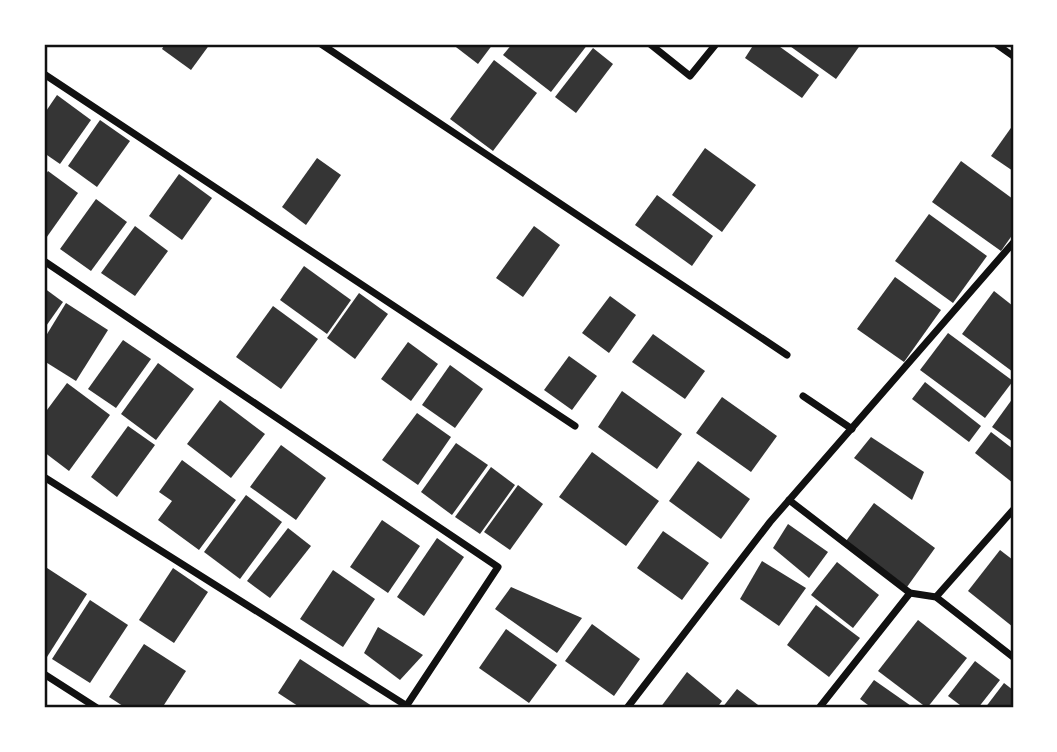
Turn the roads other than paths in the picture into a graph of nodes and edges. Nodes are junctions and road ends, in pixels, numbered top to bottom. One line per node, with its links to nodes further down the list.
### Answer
1 (321, 44): 9 (street)
2 (650, 44): 3 (street)
3 (716, 44)
4 (996, 44): 5 (street)
5 (1013, 56)
6 (44, 74): 11 (street)
7 (1013, 243): 12 (street)
8 (44, 261): 20 (street)
9 (787, 355)
10 (803, 396): 12 (street)
11 (575, 426)
12 (852, 429): 14 (street)
13 (44, 477): 20 (street)
14 (789, 500): 16 (street); 22 (street)
15 (1013, 510): 17 (street)
16 (910, 593): 17 (street); 23 (street)
17 (936, 597): 18 (street)
18 (1013, 657)
19 (44, 674): 21 (street)
20 (406, 707)
21 (97, 708)
22 (627, 708)
23 (819, 708)

